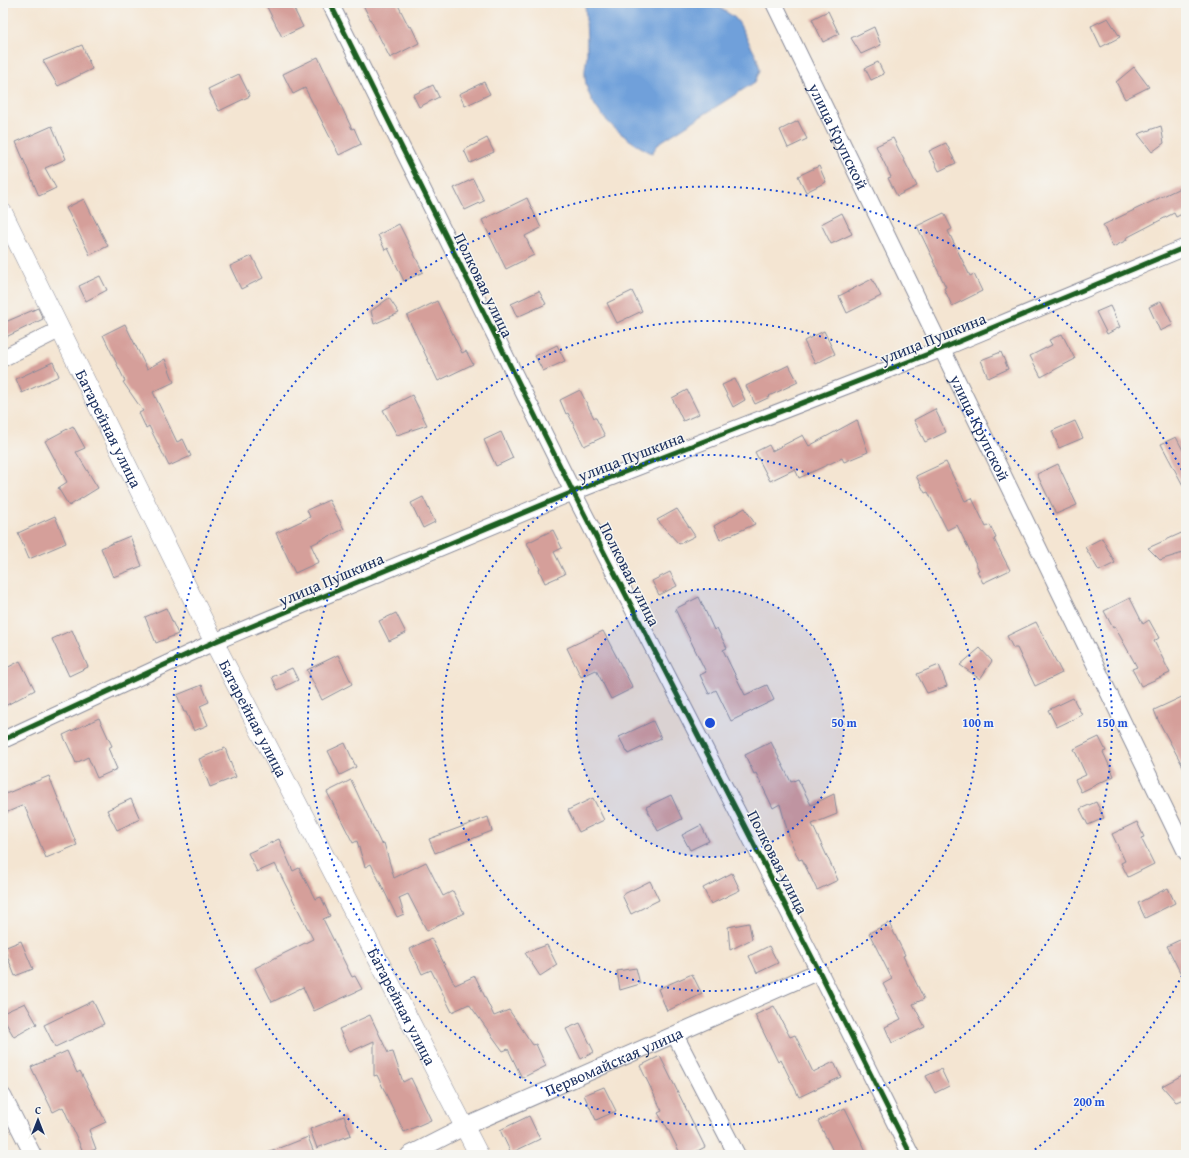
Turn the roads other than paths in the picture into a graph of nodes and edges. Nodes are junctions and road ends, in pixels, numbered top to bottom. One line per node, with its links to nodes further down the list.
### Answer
1 (330, 3): 8 (street, Полковая улица)
2 (774, 3): 6 (street, улица Крупской)
3 (3, 213): 5 (street, Батарейная улица)
4 (1186, 247): 6 (street, улица Пушкина)
5 (60, 329): 7 (street); 9 (street, Батарейная улица)
6 (941, 349): 8 (street, улица Пушкина); 11 (street, улица Крупской)
7 (3, 358)
8 (573, 492): 9 (street, улица Пушкина); 12 (street, Полковая улица)
9 (214, 642): 10 (street, улица Пушкина); 15 (street, Батарейная улица)
10 (3, 740)
11 (1186, 852)
12 (819, 971): 13 (street, Первомайская улица); 20 (street, Полковая улица)
13 (675, 1034): 15 (street, Первомайская улица); 19 (street)
14 (3, 1096): 16 (street)
15 (464, 1127): 17 (street, Первомайская улица); 18 (street, Батарейная улица)
16 (34, 1155)
17 (409, 1155)
18 (479, 1155)
19 (737, 1155)
20 (911, 1155)

